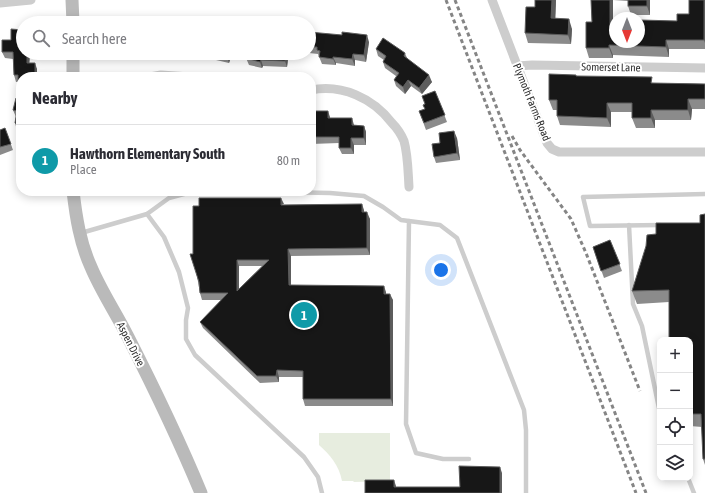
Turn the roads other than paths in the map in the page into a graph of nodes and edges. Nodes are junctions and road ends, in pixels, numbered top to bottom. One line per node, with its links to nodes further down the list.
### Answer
1 (31, 0): 4 (street)
2 (72, 0): 5 (street)
3 (492, 0): 7 (street, Plymoth Farms Road)
4 (0, 3)
5 (73, 16)
6 (73, 60): 9 (street)
7 (517, 66): 8 (street, Somerset Lane); 11 (street, Plymoth Farms Road)
8 (705, 68)
9 (73, 72)
10 (316, 89): 12 (street)
11 (705, 152)
12 (409, 187)
13 (316, 193): 18 (lane)
14 (705, 194): 19 (lane)
15 (74, 196): 21 (street, Aspen Drive)
16 (176, 196): 17 (lane)
17 (147, 214): 21 (lane); 26 (lane)
18 (409, 221): 23 (lane); 27 (lane)
19 (629, 225): 20 (lane); 22 (lane)
20 (669, 225)
21 (80, 234): 25 (street, Aspen Drive)
22 (659, 409)
23 (469, 459)
24 (689, 481): 28 (lane)
25 (201, 493)
26 (322, 493)
27 (526, 493)
28 (694, 493)

